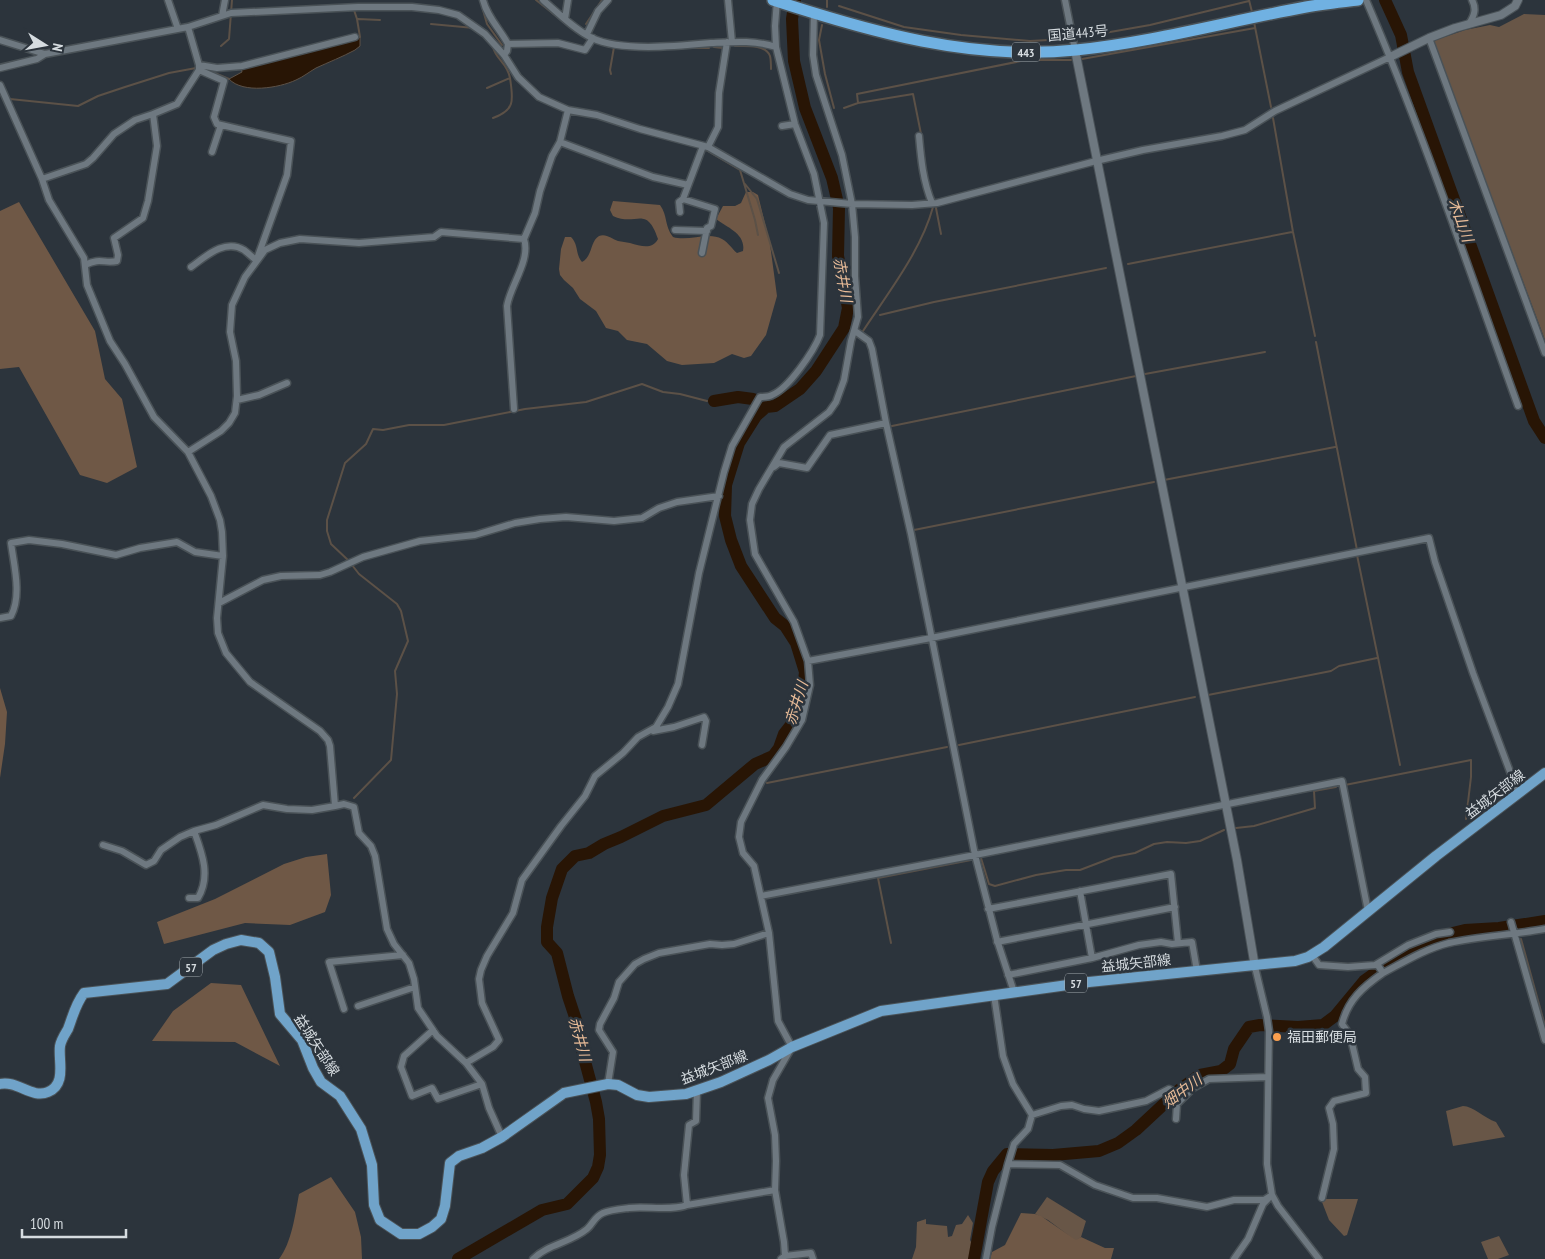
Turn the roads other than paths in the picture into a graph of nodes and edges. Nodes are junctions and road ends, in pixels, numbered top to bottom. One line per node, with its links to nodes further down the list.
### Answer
1 (168, 0): 19 (street)
2 (225, 0): 15 (street)
3 (483, 0): 25 (street)
4 (543, 0): 16 (street)
5 (568, 0): 16 (street)
6 (608, 0): 20 (street)
7 (728, 0): 24 (street)
8 (776, 0): 14 (highway, 国道443号 / 443); 26 (street)
9 (1065, 0): 27 (street)
10 (1358, 0): 27 (highway, 国道443号 / 443)
11 (1366, 0): 30 (street)
12 (1472, 0): 17 (street)
13 (1518, 0): 17 (street)
14 (814, 12): 27 (highway, 国道443号 / 443); 50 (street)
15 (222, 16): 18 (street); 29 (street)
16 (565, 19): 20 (street)
17 (1468, 24): 22 (street)
18 (188, 27): 19 (street); 31 (street)
19 (178, 29): 28 (street)
20 (590, 36): 24 (street); 25 (street)
21 (355, 37): 31 (street)
22 (1427, 39): 30 (street); 60 (street)
23 (0, 40): 28 (street)
24 (730, 42): 26 (street); 42 (street)
25 (508, 44): 29 (street)
26 (776, 47): 37 (street)
27 (1075, 50): 44 (street)
28 (45, 54): 32 (street)
29 (504, 55): 35 (street)
30 (1390, 57): 44 (street); 63 (street)
31 (199, 67): 36 (street); 38 (street)
32 (0, 68)
33 (0, 85): 34 (street)
34 (2, 92): 45 (street)
35 (568, 110): 41 (street); 42 (street)
36 (153, 114): 45 (street); 57 (street)
37 (795, 124): 39 (street); 48 (street)
38 (221, 125): 43 (street); 56 (street)
39 (782, 126)
40 (919, 136): 49 (street)
41 (560, 142): 46 (street); 54 (street)
42 (705, 147): 46 (street); 48 (street)
43 (212, 152)
44 (1096, 161): 49 (street); 70 (street)
45 (42, 179): 57 (street)
46 (688, 185): 47 (street)
47 (683, 199): 51 (street); 53 (street)
48 (822, 202): 50 (street); 68 (street)
49 (932, 203): 50 (street)
50 (850, 204): 59 (street)
51 (680, 212)
52 (675, 230): 53 (street)
53 (707, 231): 55 (street)
54 (524, 239): 56 (street); 64 (street)
55 (702, 253)
56 (256, 260): 58 (street); 62 (street)
57 (85, 264): 66 (street)
58 (191, 267)
59 (854, 331): 65 (street); 67 (street)
60 (1545, 353)
61 (287, 384): 62 (street)
62 (237, 400): 66 (street)
63 (1518, 406)
64 (514, 408)
65 (886, 423): 67 (street); 73 (street)
66 (188, 452): 69 (street)
67 (769, 471): 74 (street)
68 (719, 496): 71 (street); 75 (street)
69 (223, 556): 71 (street); 72 (street)
70 (1183, 588): 73 (street); 78 (street); 79 (street)
71 (219, 603): 80 (street)
72 (0, 618)
73 (931, 638): 74 (street); 83 (street)
74 (808, 661): 85 (street)
75 (647, 733): 76 (street); 114 (street)
76 (702, 745)
77 (1545, 773): 78 (main road, 益城矢部線 / 57)
78 (1518, 793): 89 (main road, 益城矢部線 / 57)
79 (1226, 805): 83 (street); 89 (street); 102 (street)
80 (335, 806): 81 (street); 98 (street)
81 (194, 831): 82 (street); 86 (street)
82 (103, 845)
83 (975, 855): 85 (street); 88 (street)
84 (1080, 891): 87 (street); 88 (street); 91 (street)
85 (761, 896): 94 (street)
86 (188, 898)
87 (1174, 907): 91 (street); 97 (street)
88 (988, 910): 96 (street)
89 (1368, 911): 99 (main road, 益城矢部線 / 57)
90 (1511, 922): 95 (street)
91 (1086, 925): 96 (street); 100 (street)
92 (1545, 929): 95 (street)
93 (1450, 932): 101 (street)
94 (769, 933): 113 (street); 118 (street)
95 (1515, 933): 104 (street); 112 (street)
96 (997, 942): 105 (street)
97 (1178, 943): 100 (street); 103 (street)
98 (403, 955): 106 (street); 110 (street)
99 (1312, 955): 101 (street); 102 (main road, 益城矢部線 / 57)
100 (1092, 958): 105 (street)
101 (1378, 965): 104 (street)
102 (1254, 967): 103 (main road, 益城矢部線 / 57); 115 (street)
103 (1197, 971): 107 (main road, 益城矢部線 / 57)
104 (1382, 973): 127 (street)
105 (1008, 975): 107 (street)
106 (415, 987): 109 (street); 111 (street)
107 (1014, 992): 108 (main road, 益城矢部線 / 57)
108 (994, 995): 113 (main road, 益城矢部線 / 57); 121 (street)
109 (358, 1006)
110 (344, 1010)
111 (433, 1030): 114 (street); 117 (street)
112 (1545, 1040)
113 (792, 1047): 119 (main road, 益城矢部線 / 57); 125 (street)
114 (466, 1063): 117 (street)
115 (1268, 1077): 120 (street); 126 (street)
116 (0, 1084): 123 (main road, 益城矢部線 / 57)
117 (482, 1084): 123 (street)
118 (603, 1084): 119 (main road, 益城矢部線 / 57); 123 (main road, 益城矢部線 / 57)
119 (697, 1091): 128 (street)
120 (1179, 1099): 121 (street); 122 (street)
121 (1032, 1115): 124 (street)
122 (1176, 1119)
123 (502, 1137)
124 (1008, 1163): 126 (street); 132 (street)
125 (774, 1190): 128 (street); 129 (street)
126 (1272, 1195): 133 (street); 134 (street)
127 (1322, 1198)
128 (687, 1205): 130 (street)
129 (783, 1257): 131 (street)
130 (533, 1259)
131 (813, 1259)
132 (986, 1259)
133 (1234, 1259)
134 (1319, 1259)

